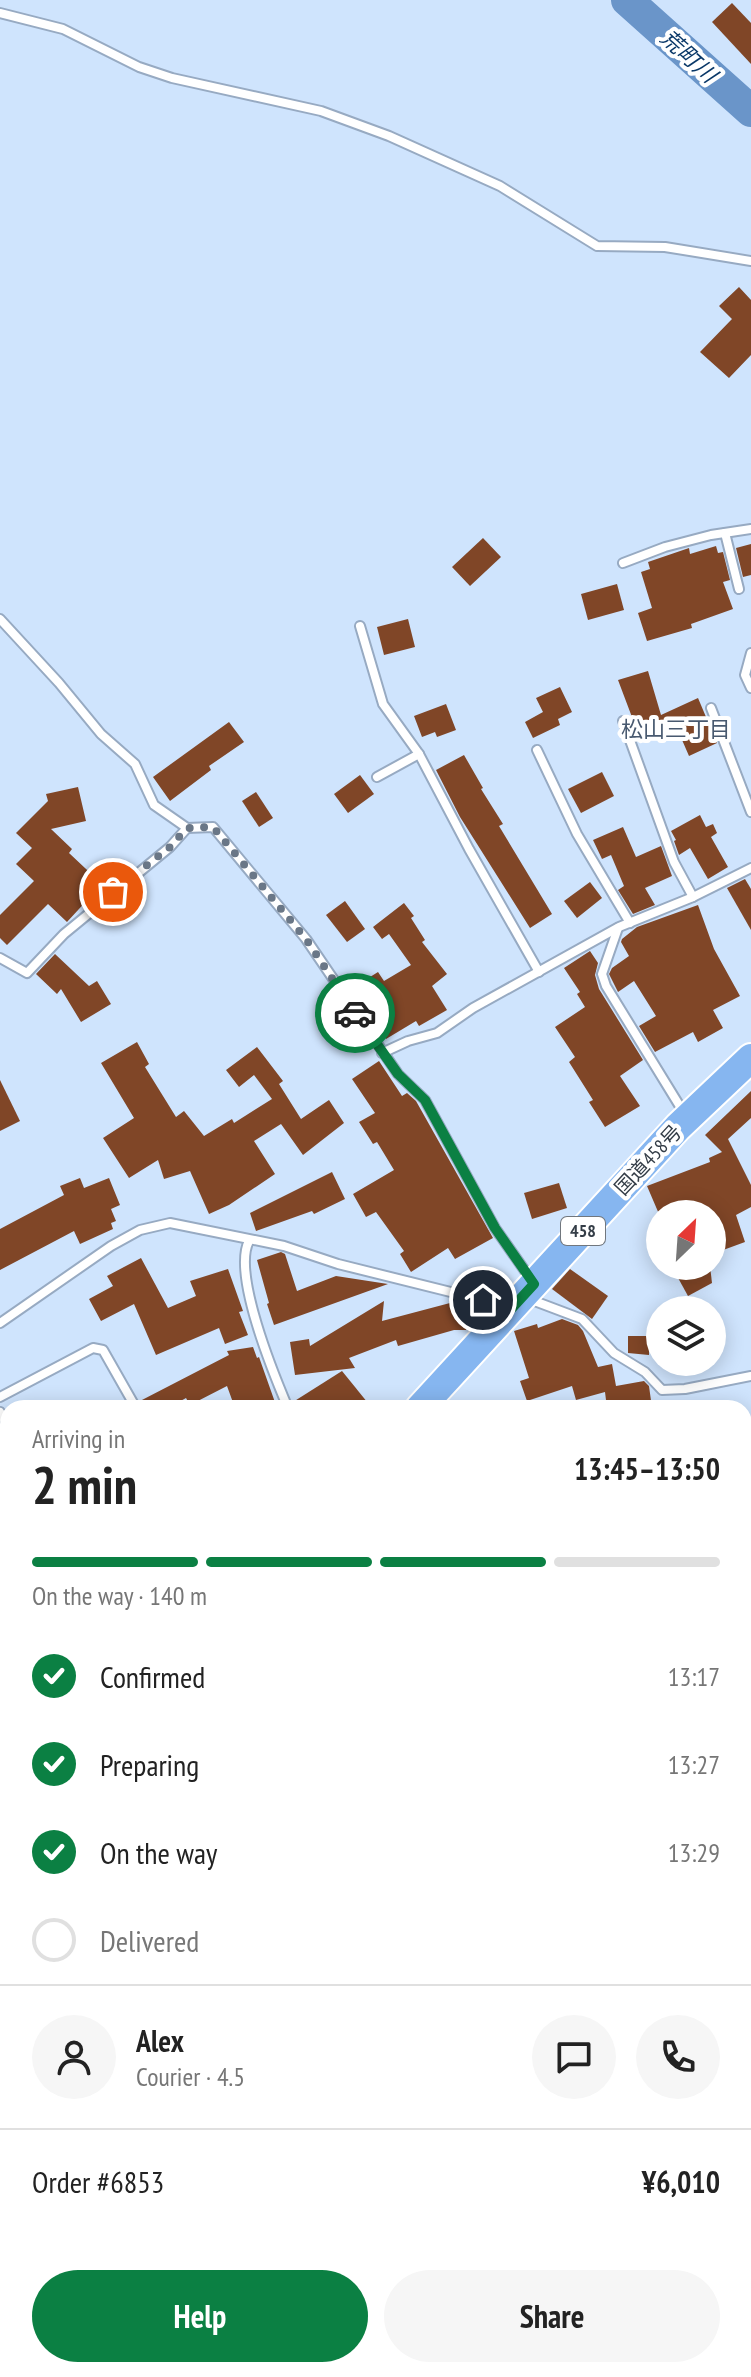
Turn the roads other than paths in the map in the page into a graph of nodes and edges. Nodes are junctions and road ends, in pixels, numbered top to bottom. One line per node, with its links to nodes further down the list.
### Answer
1 (0, 13): 2 (lane)
2 (751, 261)
3 (751, 529): 4 (lane)
4 (725, 533): 5 (lane); 6 (lane)
5 (623, 563)
6 (739, 589)
7 (0, 619): 17 (lane)
8 (360, 626): 14 (lane)
9 (751, 653): 10 (lane)
10 (751, 688)
11 (711, 708): 16 (lane)
12 (623, 721): 19 (lane)
13 (537, 750): 20 (lane)
14 (419, 754): 15 (lane); 23 (lane)
15 (377, 777)
16 (751, 812)
17 (187, 828): 22 (lane); 24 (lane)
18 (751, 868): 19 (lane)
19 (693, 897): 20 (lane)
20 (630, 923): 21 (lane)
21 (619, 927): 23 (lane); 26 (lane)
22 (0, 958)
23 (539, 972): 24 (lane)
24 (382, 1053): 28 (lane)
25 (751, 1058): 26 (highway, 国道458号 / 458)
26 (687, 1118): 28 (highway, 国道458号 / 458)
27 (249, 1241): 28 (lane); 29 (lane); 33 (lane)
28 (523, 1296): 30 (lane); 34 (highway, 国道458号 / 458)
29 (0, 1323)
30 (751, 1376)
31 (0, 1397): 32 (lane)
32 (131, 1400)
33 (285, 1400)
34 (427, 1400)

